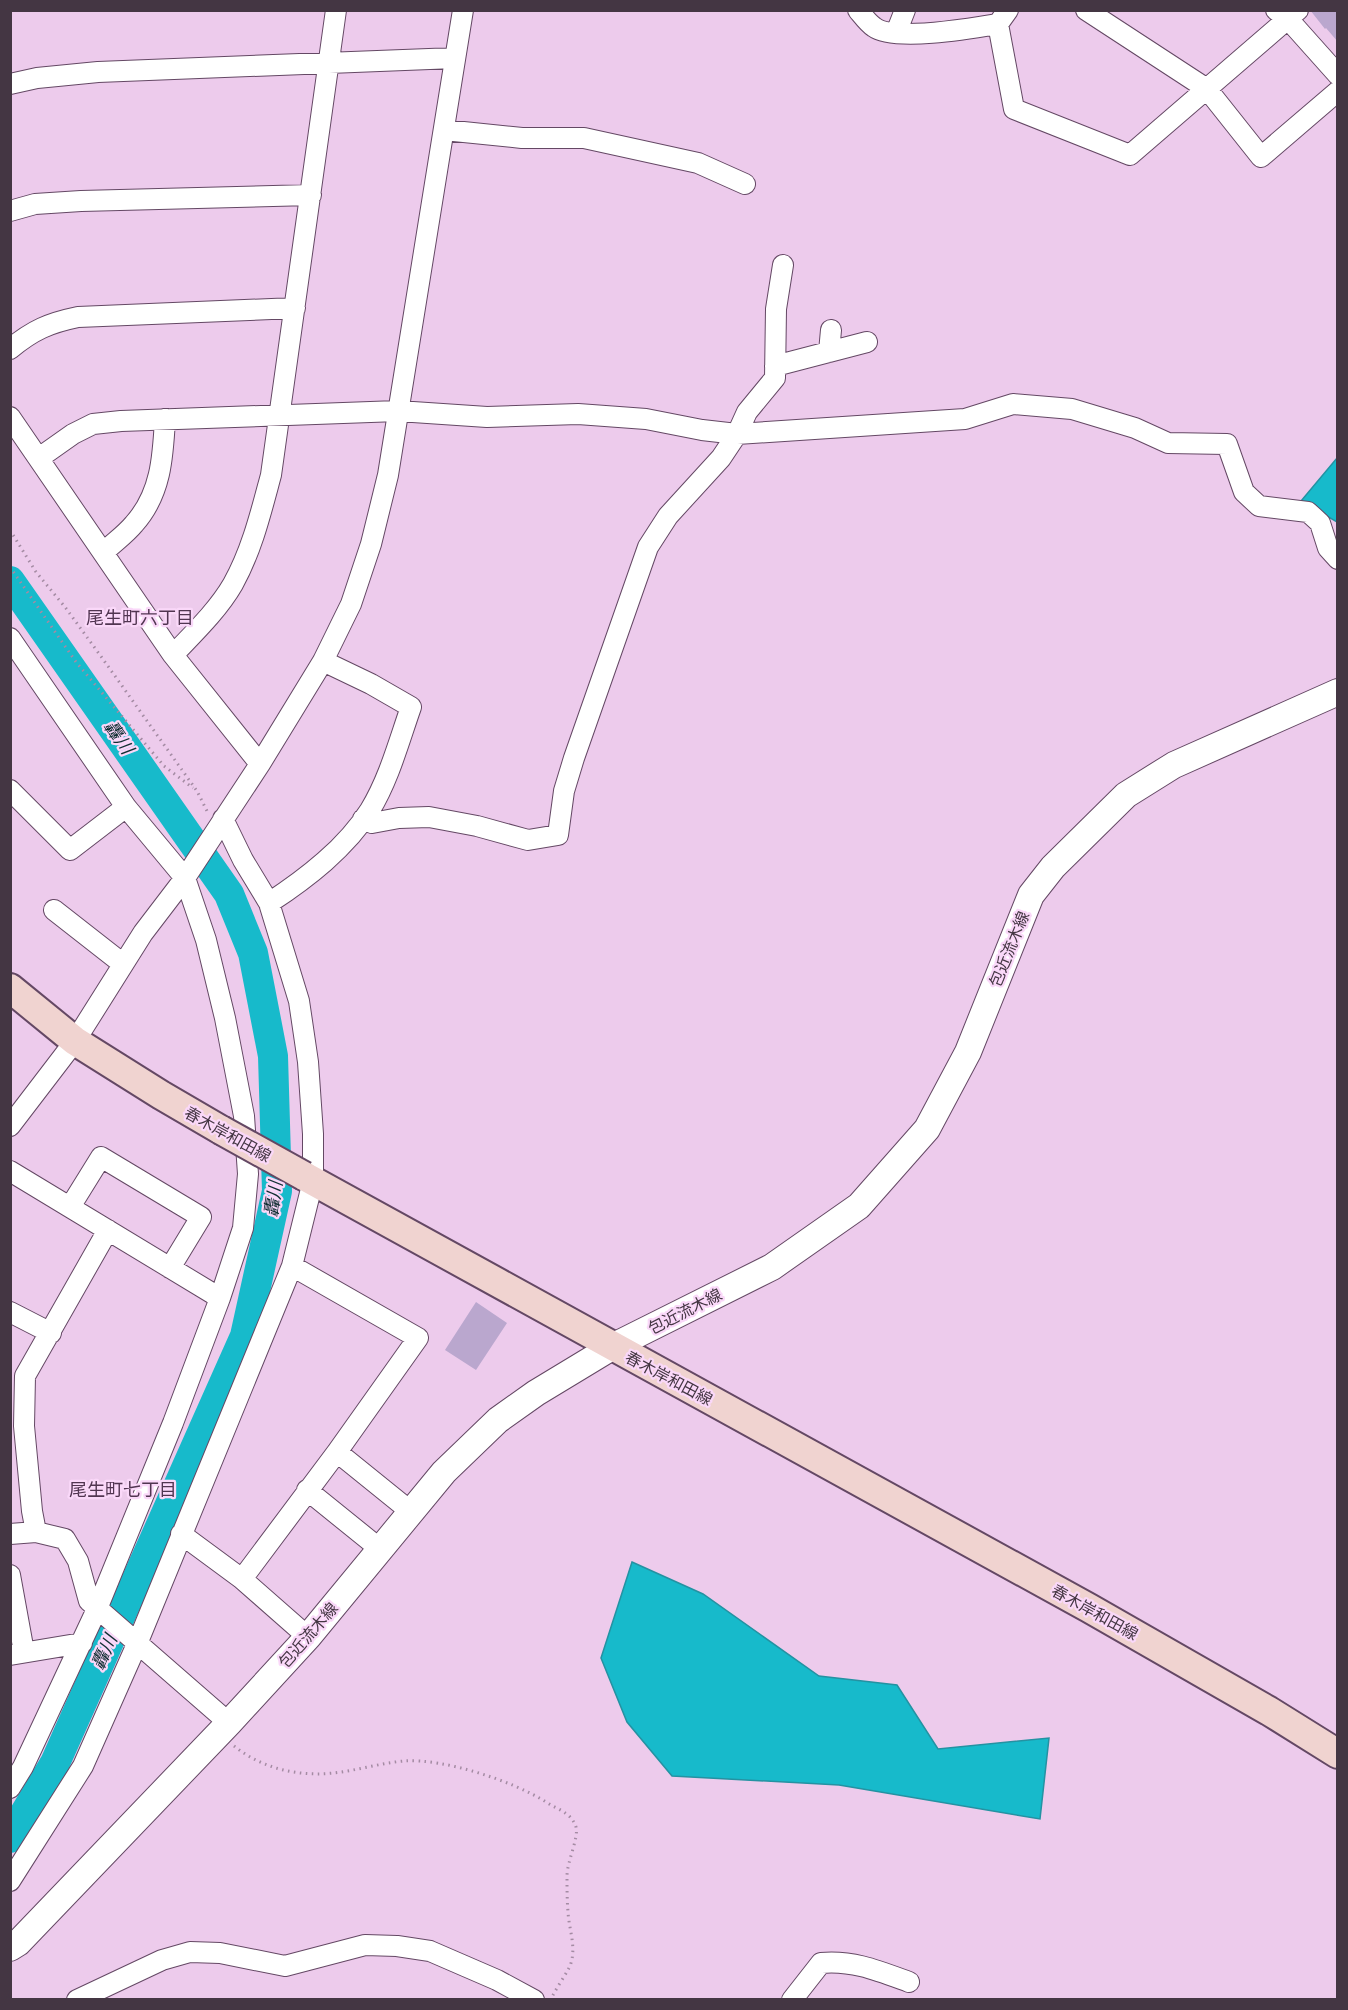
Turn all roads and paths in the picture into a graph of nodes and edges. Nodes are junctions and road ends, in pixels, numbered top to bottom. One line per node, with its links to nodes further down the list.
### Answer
1 (336, 10): 10 (street)
2 (463, 10): 9 (street)
3 (858, 10): 8 (street)
4 (905, 10): 8 (street)
5 (1086, 10): 13 (street)
6 (1287, 13): 11 (street); 13 (street)
7 (1003, 17): 8 (street); 13 (street)
8 (896, 33)
9 (455, 58): 10 (street); 15 (street)
10 (330, 63): 12 (street); 17 (street)
11 (1338, 75)
12 (10, 84)
13 (1207, 89): 14 (street)
14 (1338, 91)
15 (444, 130): 16 (street); 26 (street)
16 (745, 184)
17 (311, 195): 18 (street); 20 (street)
18 (10, 211)
19 (783, 265): 25 (street)
20 (295, 308): 23 (street); 27 (street)
21 (831, 330): 24 (street)
22 (867, 342): 24 (street)
23 (10, 349)
24 (829, 352): 25 (street)
25 (775, 366): 30 (street)
26 (398, 411): 27 (street); 30 (street); 38 (street)
27 (280, 415): 29 (street); 37 (street)
28 (10, 417): 31 (street)
29 (165, 419): 31 (street); 33 (street)
30 (737, 434): 34 (street); 44 (street)
31 (39, 458): 33 (street)
32 (10, 530): 42 (path)
33 (103, 553): 37 (street)
34 (1338, 559)
35 (10, 567): 42 (path)
36 (10, 638): 43 (street)
37 (173, 655): 40 (street)
38 (323, 661): 40 (street); 44 (street)
39 (1338, 692): 62 (street, 包近流木線)
40 (260, 764): 45 (street)
41 (10, 790): 43 (street)
42 (196, 791): 45 (path)
43 (126, 807): 46 (street)
44 (363, 819): 47 (street)
45 (216, 831): 46 (street); 47 (street)
46 (187, 875): 49 (street); 59 (street)
47 (269, 903): 54 (street)
48 (54, 909): 49 (street)
49 (123, 964): 51 (street)
50 (10, 988): 51 (main road, 春木岸和田線)
51 (75, 1041): 52 (street); 54 (main road, 春木岸和田線, bridge)
52 (10, 1126)
53 (10, 1171): 55 (street)
54 (308, 1178): 57 (street); 62 (main road, 春木岸和田線)
55 (70, 1207): 56 (street); 58 (street)
56 (108, 1230): 58 (street); 61 (street)
57 (292, 1266): 64 (street); 69 (street)
58 (171, 1268): 59 (street)
59 (220, 1298): 73 (street)
60 (10, 1312): 61 (street)
61 (51, 1333): 63 (street)
62 (612, 1347): 66 (street, 包近流木線); 79 (main road, 春木岸和田線)
63 (18, 1376): 67 (street)
64 (337, 1452): 65 (street); 66 (street)
65 (307, 1490): 70 (street); 72 (street)
66 (410, 1511): 70 (street, 包近流木線)
67 (36, 1532): 68 (street); 73 (street)
68 (10, 1534)
69 (181, 1534): 72 (street); 76 (street)
70 (380, 1549): 74 (street, 包近流木線)
71 (10, 1575): 77 (street)
72 (242, 1580): 74 (street)
73 (97, 1609): 75 (street); 76 (street)
74 (308, 1637): 78 (street, 包近流木線)
75 (82, 1643): 77 (street); 80 (street)
76 (137, 1644): 78 (street); 81 (street)
77 (17, 1653)
78 (224, 1728): 82 (street, 包近流木線); 86 (path)
79 (1338, 1754)
80 (10, 1788)
81 (10, 1881)
82 (10, 1948)
83 (909, 1982): 87 (street)
84 (77, 2000): 85 (street)
85 (534, 2000)
86 (550, 2000)
87 (792, 2000)

